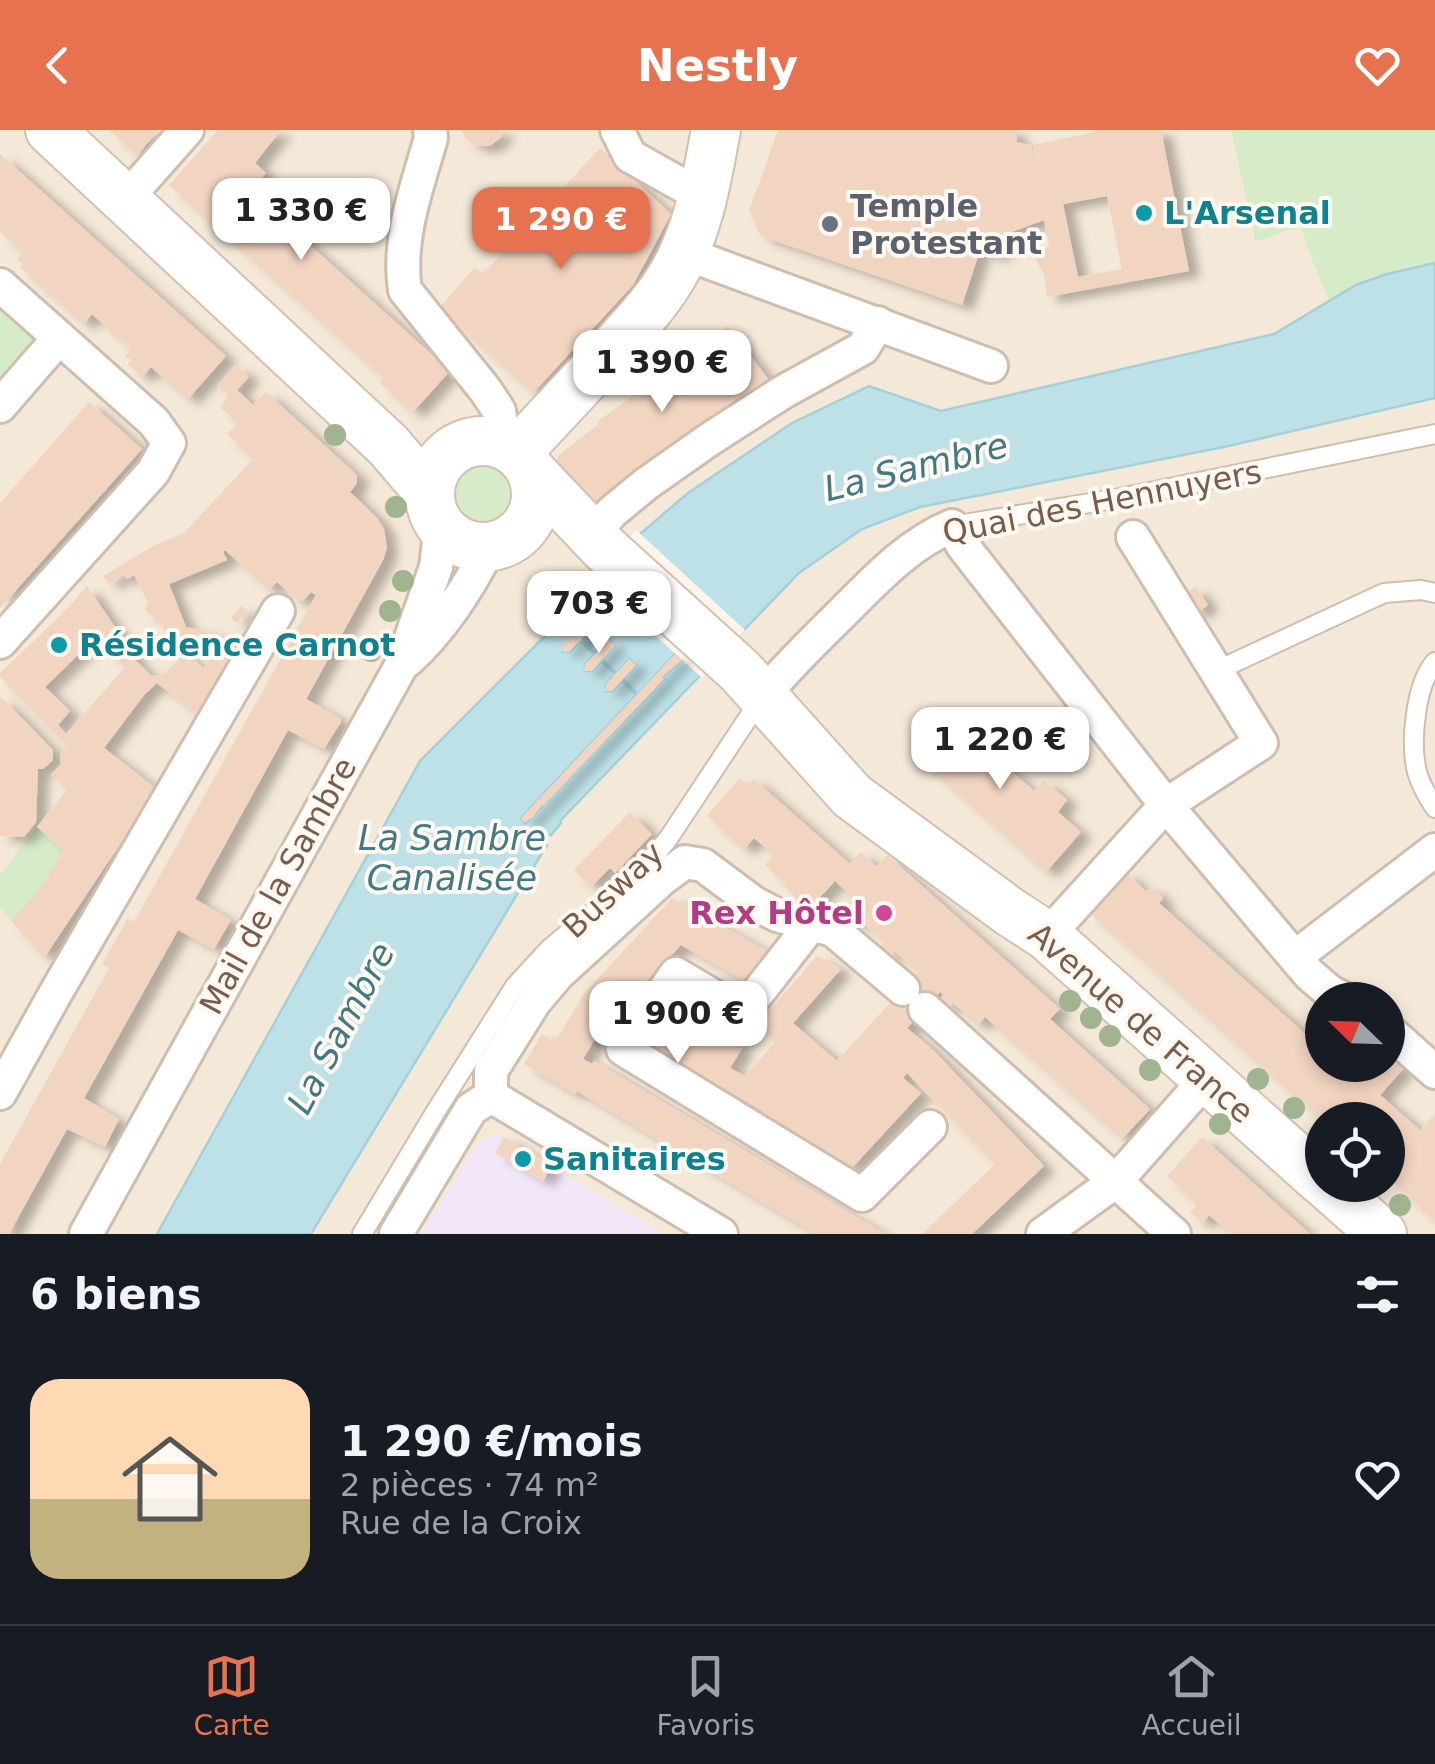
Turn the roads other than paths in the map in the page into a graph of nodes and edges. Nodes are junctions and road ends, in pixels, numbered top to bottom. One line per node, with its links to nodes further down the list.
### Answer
1 (50, 130): 7 (main road)
2 (187, 130): 7 (street)
3 (430, 130): 16 (street)
4 (617, 130): 6 (street)
5 (716, 130): 6 (main road)
6 (703, 197): 8 (main road)
7 (124, 200): 9 (main road)
8 (684, 253): 11 (street); 16 (main road)
9 (199, 268): 16 (main road); 17 (main road)
10 (0, 285): 12 (street)
11 (878, 323): 13 (street); 21 (street)
12 (59, 338): 14 (street); 24 (street)
13 (991, 366)
14 (0, 406)
15 (1435, 434): 18 (lane, Quai des Hennuyers)
16 (504, 453): 17 (main road); 20 (main road); 21 (main road, Avenue de France)
17 (436, 510): 20 (main road); 26 (street, Mail de la Sambre)
18 (952, 526): 28 (street, Quai des Hennuyers); 29 (street)
19 (1133, 536): 27 (street)
20 (502, 542): 21 (main road); 26 (street)
21 (602, 544): 28 (main road, Avenue de France)
22 (1435, 593): 27 (lane)
23 (278, 611): 39 (street)
24 (0, 642)
25 (1435, 662): 30 (lane)
26 (401, 666): 45 (street, Mail de la Sambre)
27 (1216, 671): 29 (street)
28 (747, 679): 33 (main road, Avenue de France); 46 (lane, Busway)
29 (1166, 805): 33 (street); 34 (street)
30 (1435, 808)
31 (1435, 850): 34 (street)
32 (810, 926): 40 (street); 41 (street); 43 (street)
33 (1047, 936): 38 (main road, Avenue de France)
34 (1295, 957): 35 (street)
35 (1320, 982)
36 (1405, 1045): 37 (street)
37 (1435, 1072)
38 (1208, 1078): 42 (main road, Avenue de France); 43 (street)
39 (0, 1093)
40 (491, 1096): 47 (street); 48 (street)
41 (930, 1126)
42 (1305, 1165)
43 (1116, 1181): 49 (street); 50 (street)
44 (1346, 1202): 51 (main road, Avenue de France)
45 (86, 1234)
46 (362, 1234)
47 (396, 1234)
48 (721, 1234)
49 (1043, 1234)
50 (1174, 1234)
51 (1382, 1234)

